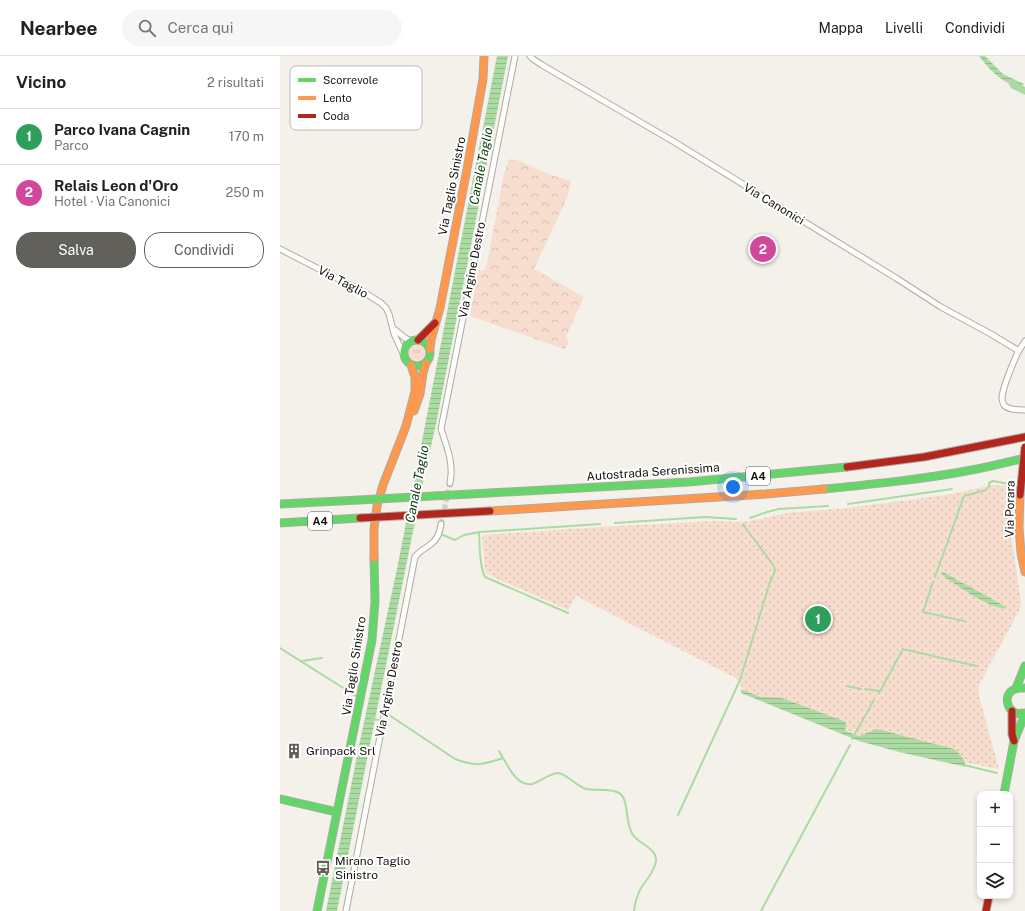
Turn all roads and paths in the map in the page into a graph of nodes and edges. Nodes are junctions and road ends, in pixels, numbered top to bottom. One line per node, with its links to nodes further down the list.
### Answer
1 (484, 56): 5 (main road, Via Taglio Sinistro)
2 (515, 56): 19 (street, Via Argine Destro)
3 (530, 56): 10 (street, Via Canonici)
4 (280, 249): 6 (street, Via Taglio)
5 (438, 319): 7 (main road); 9 (main road, Via Taglio Sinistro)
6 (393, 328): 7 (street); 11 (street, Via Taglio)
7 (415, 340): 9 (main road); 11 (main road)
8 (1025, 341): 10 (street)
9 (430, 349): 12 (main road)
10 (1019, 351): 14 (street)
11 (403, 353): 13 (main road)
12 (426, 363): 13 (main road); 15 (main road, Via Taglio Sinistro)
13 (411, 365): 15 (main road, Via Taglio Sinistro)
14 (1025, 410)
15 (406, 426): 32 (main road, Via Taglio Sinistro)
16 (1025, 437): 20 (main road, Autostrada Serenissima / A4, bridge)
17 (1025, 446): 23 (main road, Via Porara, bridge)
18 (1025, 458): 21 (main road, A4, bridge)
19 (450, 483)
20 (280, 504)
21 (280, 523)
22 (441, 524): 35 (street, Via Argine Destro)
23 (1025, 572)
24 (1025, 666): 25 (main road)
25 (1016, 688): 26 (main road); 27 (main road)
26 (1025, 688)
27 (1012, 711): 28 (main road); 29 (main road)
28 (1025, 713): 29 (main road)
29 (1014, 741): 30 (main road)
30 (1005, 791)
31 (280, 799): 32 (main road)
32 (337, 812): 34 (main road, Via Taglio Sinistro)
33 (988, 899): 36 (main road)
34 (317, 911)
35 (346, 911)
36 (986, 911)

